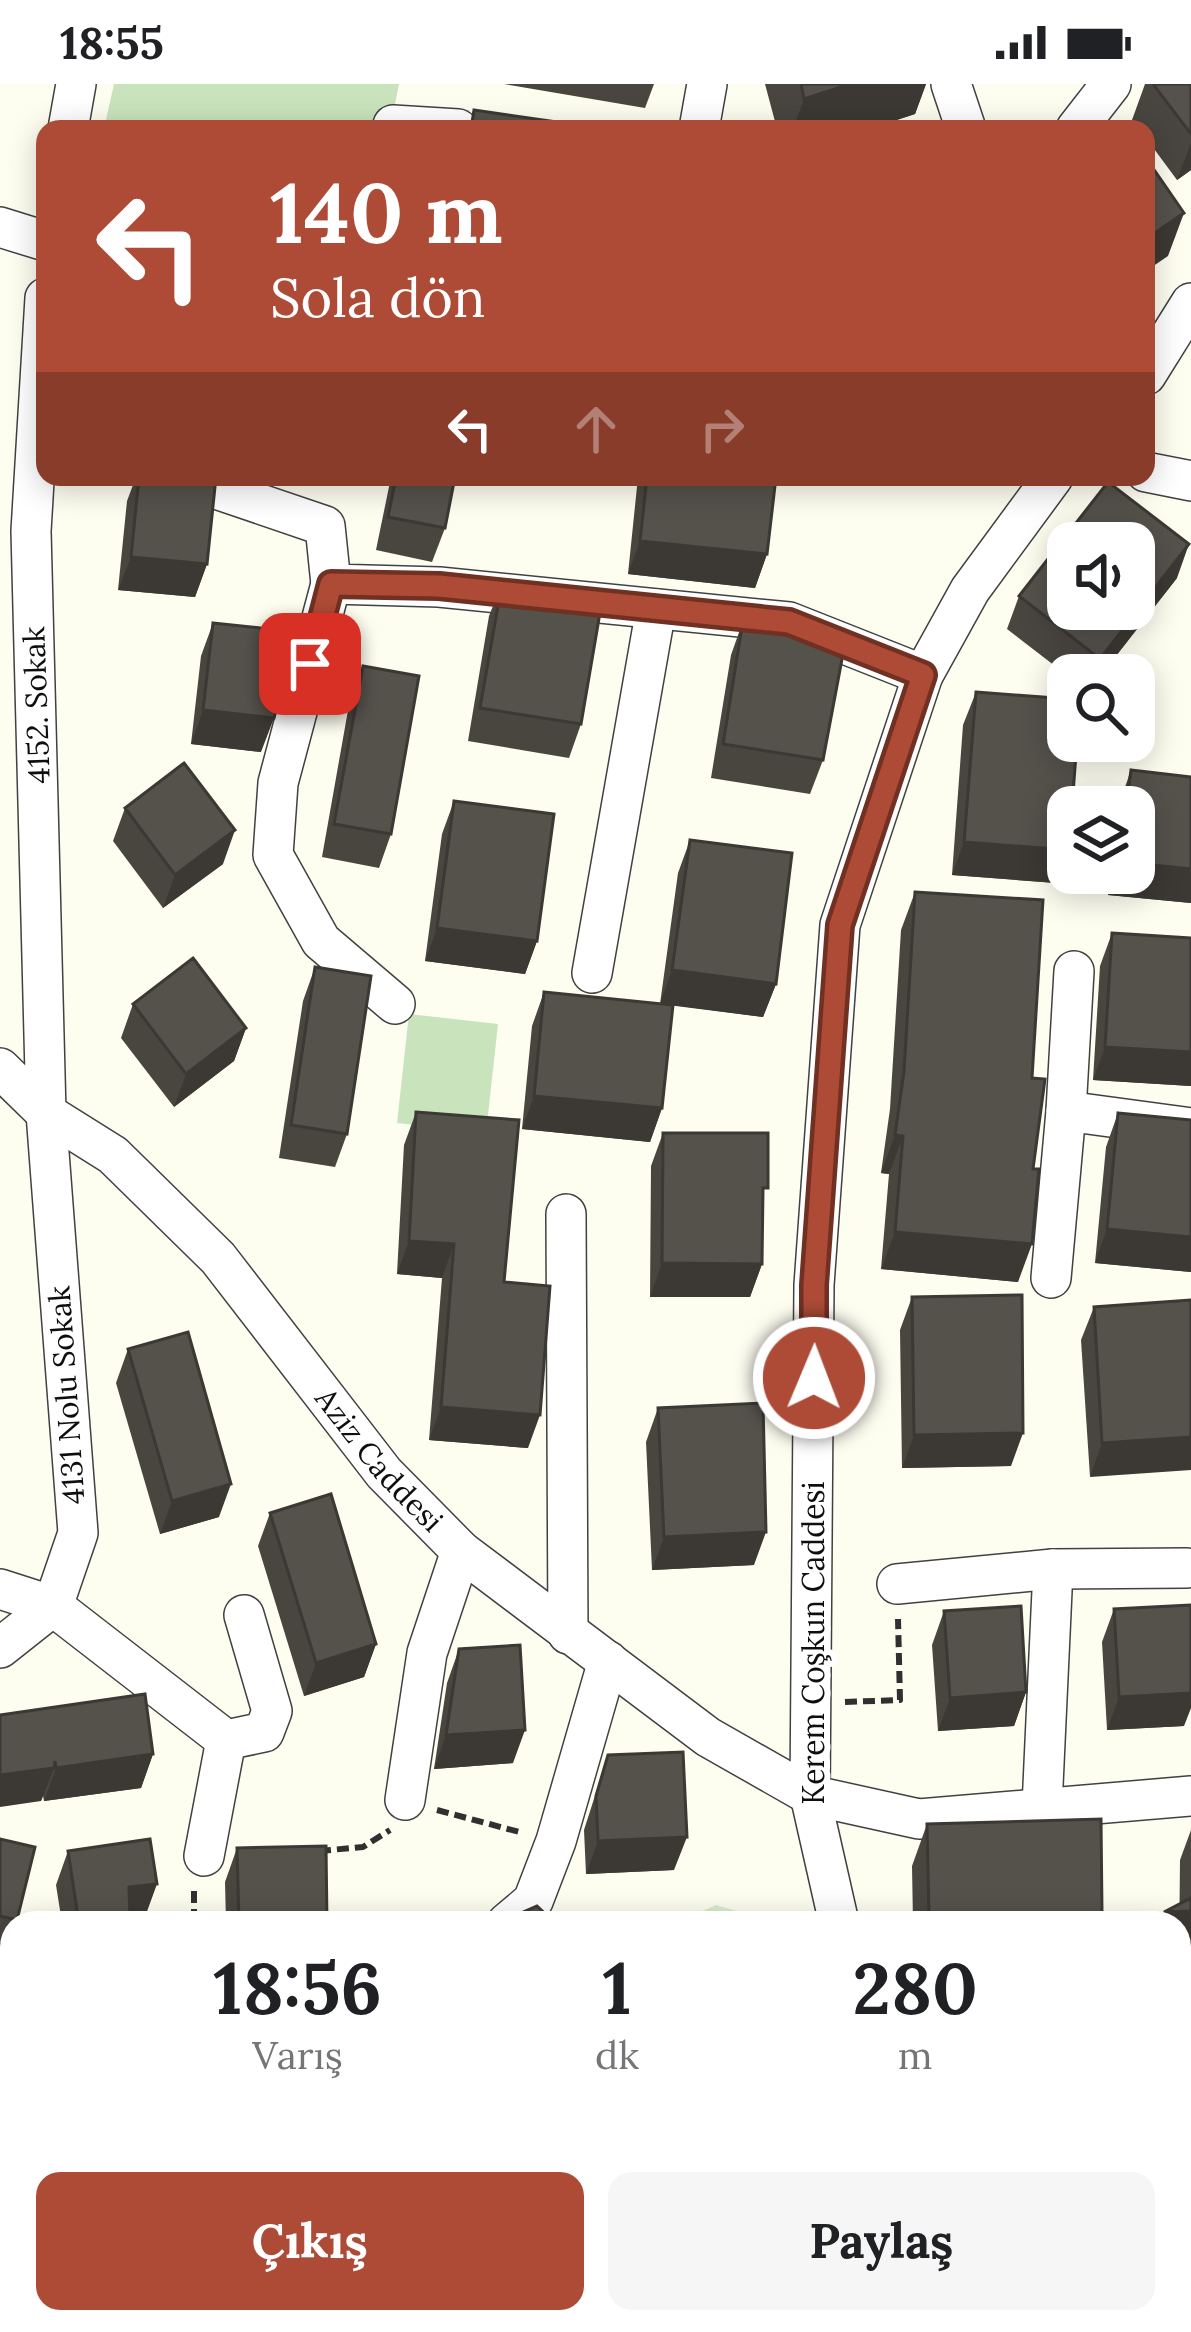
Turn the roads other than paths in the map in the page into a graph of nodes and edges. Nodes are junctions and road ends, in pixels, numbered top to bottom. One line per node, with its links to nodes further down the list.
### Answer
1 (76, 84): 5 (street)
2 (707, 84): 6 (street)
3 (951, 84): 7 (street)
4 (1112, 84): 8 (street)
5 (70, 120)
6 (701, 120)
7 (963, 120)
8 (1083, 120)
9 (0, 227): 10 (street)
10 (36, 238)
11 (1191, 303): 12 (street)
12 (1155, 361)
13 (36, 448): 26 (street, 4152. Sokak)
14 (1155, 474): 15 (street)
15 (1191, 481)
16 (208, 486): 18 (street)
17 (1046, 486): 20 (street, Kerem Coşkun Caddesi)
18 (331, 584): 19 (street); 23 (street)
19 (656, 609): 20 (street); 22 (street)
20 (923, 675): 41 (street, Kerem Coşkun Caddesi)
21 (1074, 971): 25 (street)
22 (592, 973)
23 (395, 1004)
24 (0, 1068): 26 (street, Aziz Caddesi)
25 (1066, 1112): 27 (street); 29 (street)
26 (46, 1113): 30 (street, Aziz Caddesi); 35 (street, 4131 Nolu Sokak)
27 (1191, 1128)
28 (566, 1214): 37 (street)
29 (1051, 1278)
30 (461, 1551): 37 (street, Aziz Caddesi); 43 (street)
31 (1187, 1568): 32 (street)
32 (1053, 1569): 33 (street); 44 (street)
33 (897, 1584)
34 (0, 1589): 35 (street)
35 (53, 1606): 38 (street); 40 (street)
36 (244, 1615): 40 (street)
37 (568, 1634): 39 (street, Aziz Caddesi)
38 (0, 1648)
39 (608, 1661): 41 (street, Aziz Caddesi); 46 (street)
40 (226, 1740): 45 (street)
41 (810, 1795): 44 (street, Aziz Caddesi); 47 (street, Kerem Coşkun Caddesi)
42 (1191, 1796): 44 (street, Aziz Caddesi)
43 (405, 1800)
44 (1042, 1807)
45 (204, 1856)
46 (521, 1911)
47 (836, 1911)

